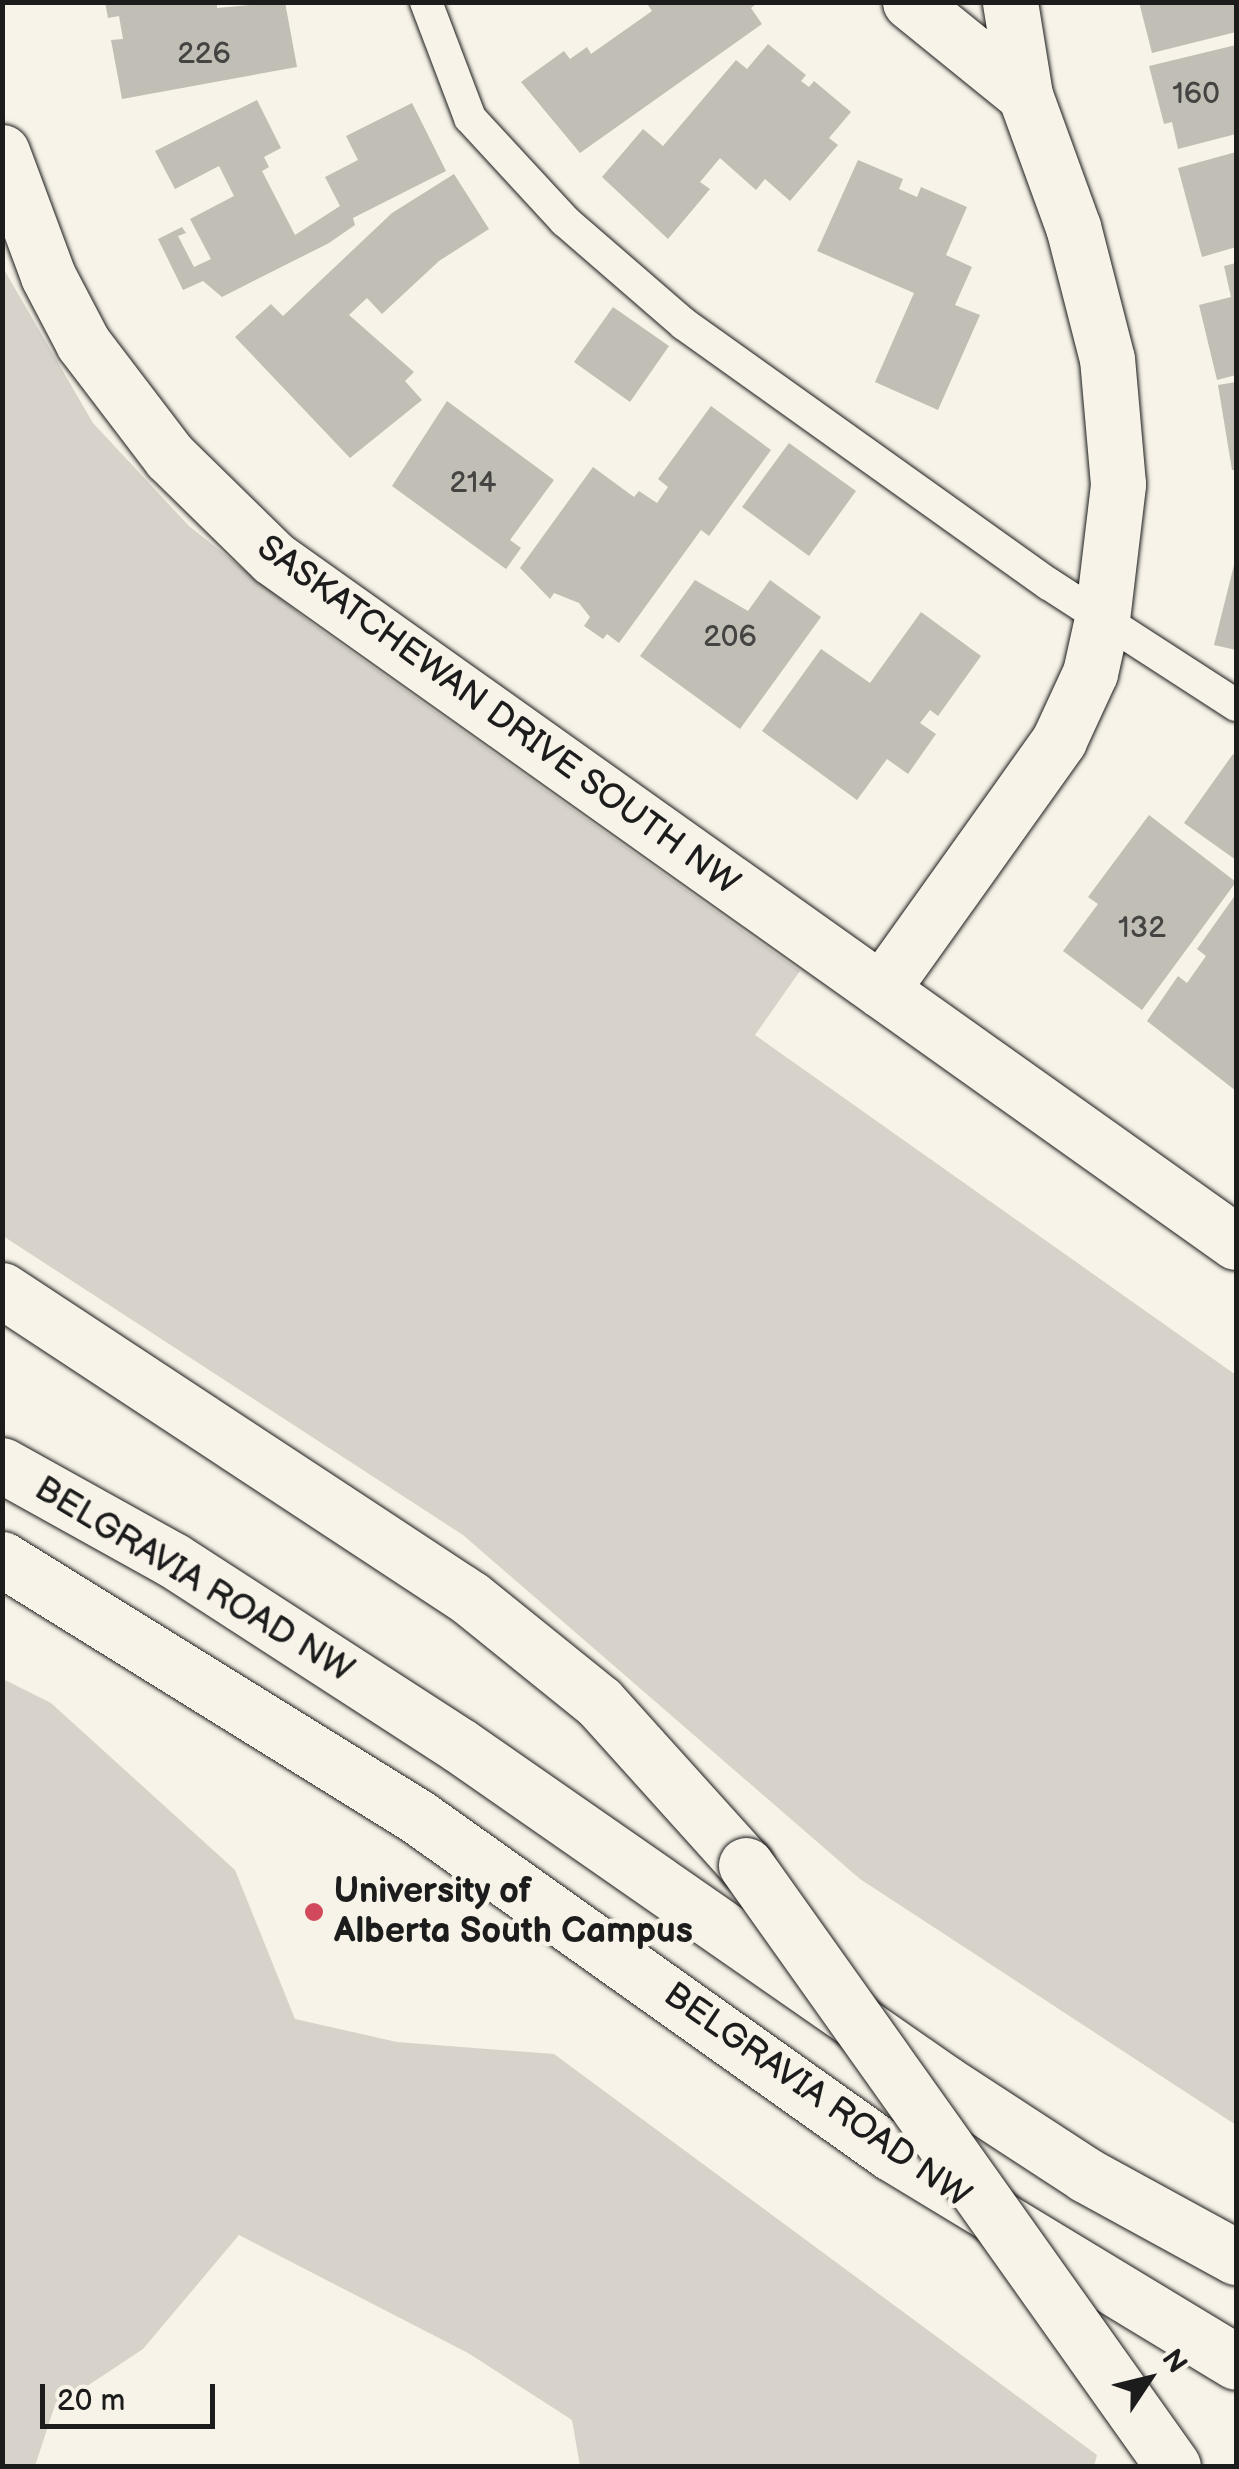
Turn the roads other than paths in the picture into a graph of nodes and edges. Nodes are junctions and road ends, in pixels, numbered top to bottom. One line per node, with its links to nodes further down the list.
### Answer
1 (426, 2): 6 (lane)
2 (910, 2): 4 (main road)
3 (1010, 2): 4 (main road)
4 (1024, 95): 6 (main road)
5 (2, 152): 8 (main road, SASKATCHEWAN DRIVE SOUTH NW)
6 (1102, 619): 7 (lane); 8 (main road)
7 (1236, 705)
8 (881, 990): 9 (main road, SASKATCHEWAN DRIVE SOUTH NW)
9 (1236, 1242)
10 (2, 1290): 15 (main road, bridge)
11 (2, 1465): 13 (main road, BELGRAVIA ROAD NW)
12 (2, 1559): 14 (main road, BELGRAVIA ROAD NW)
13 (1236, 2257)
14 (1236, 2362)
15 (1173, 2466)

